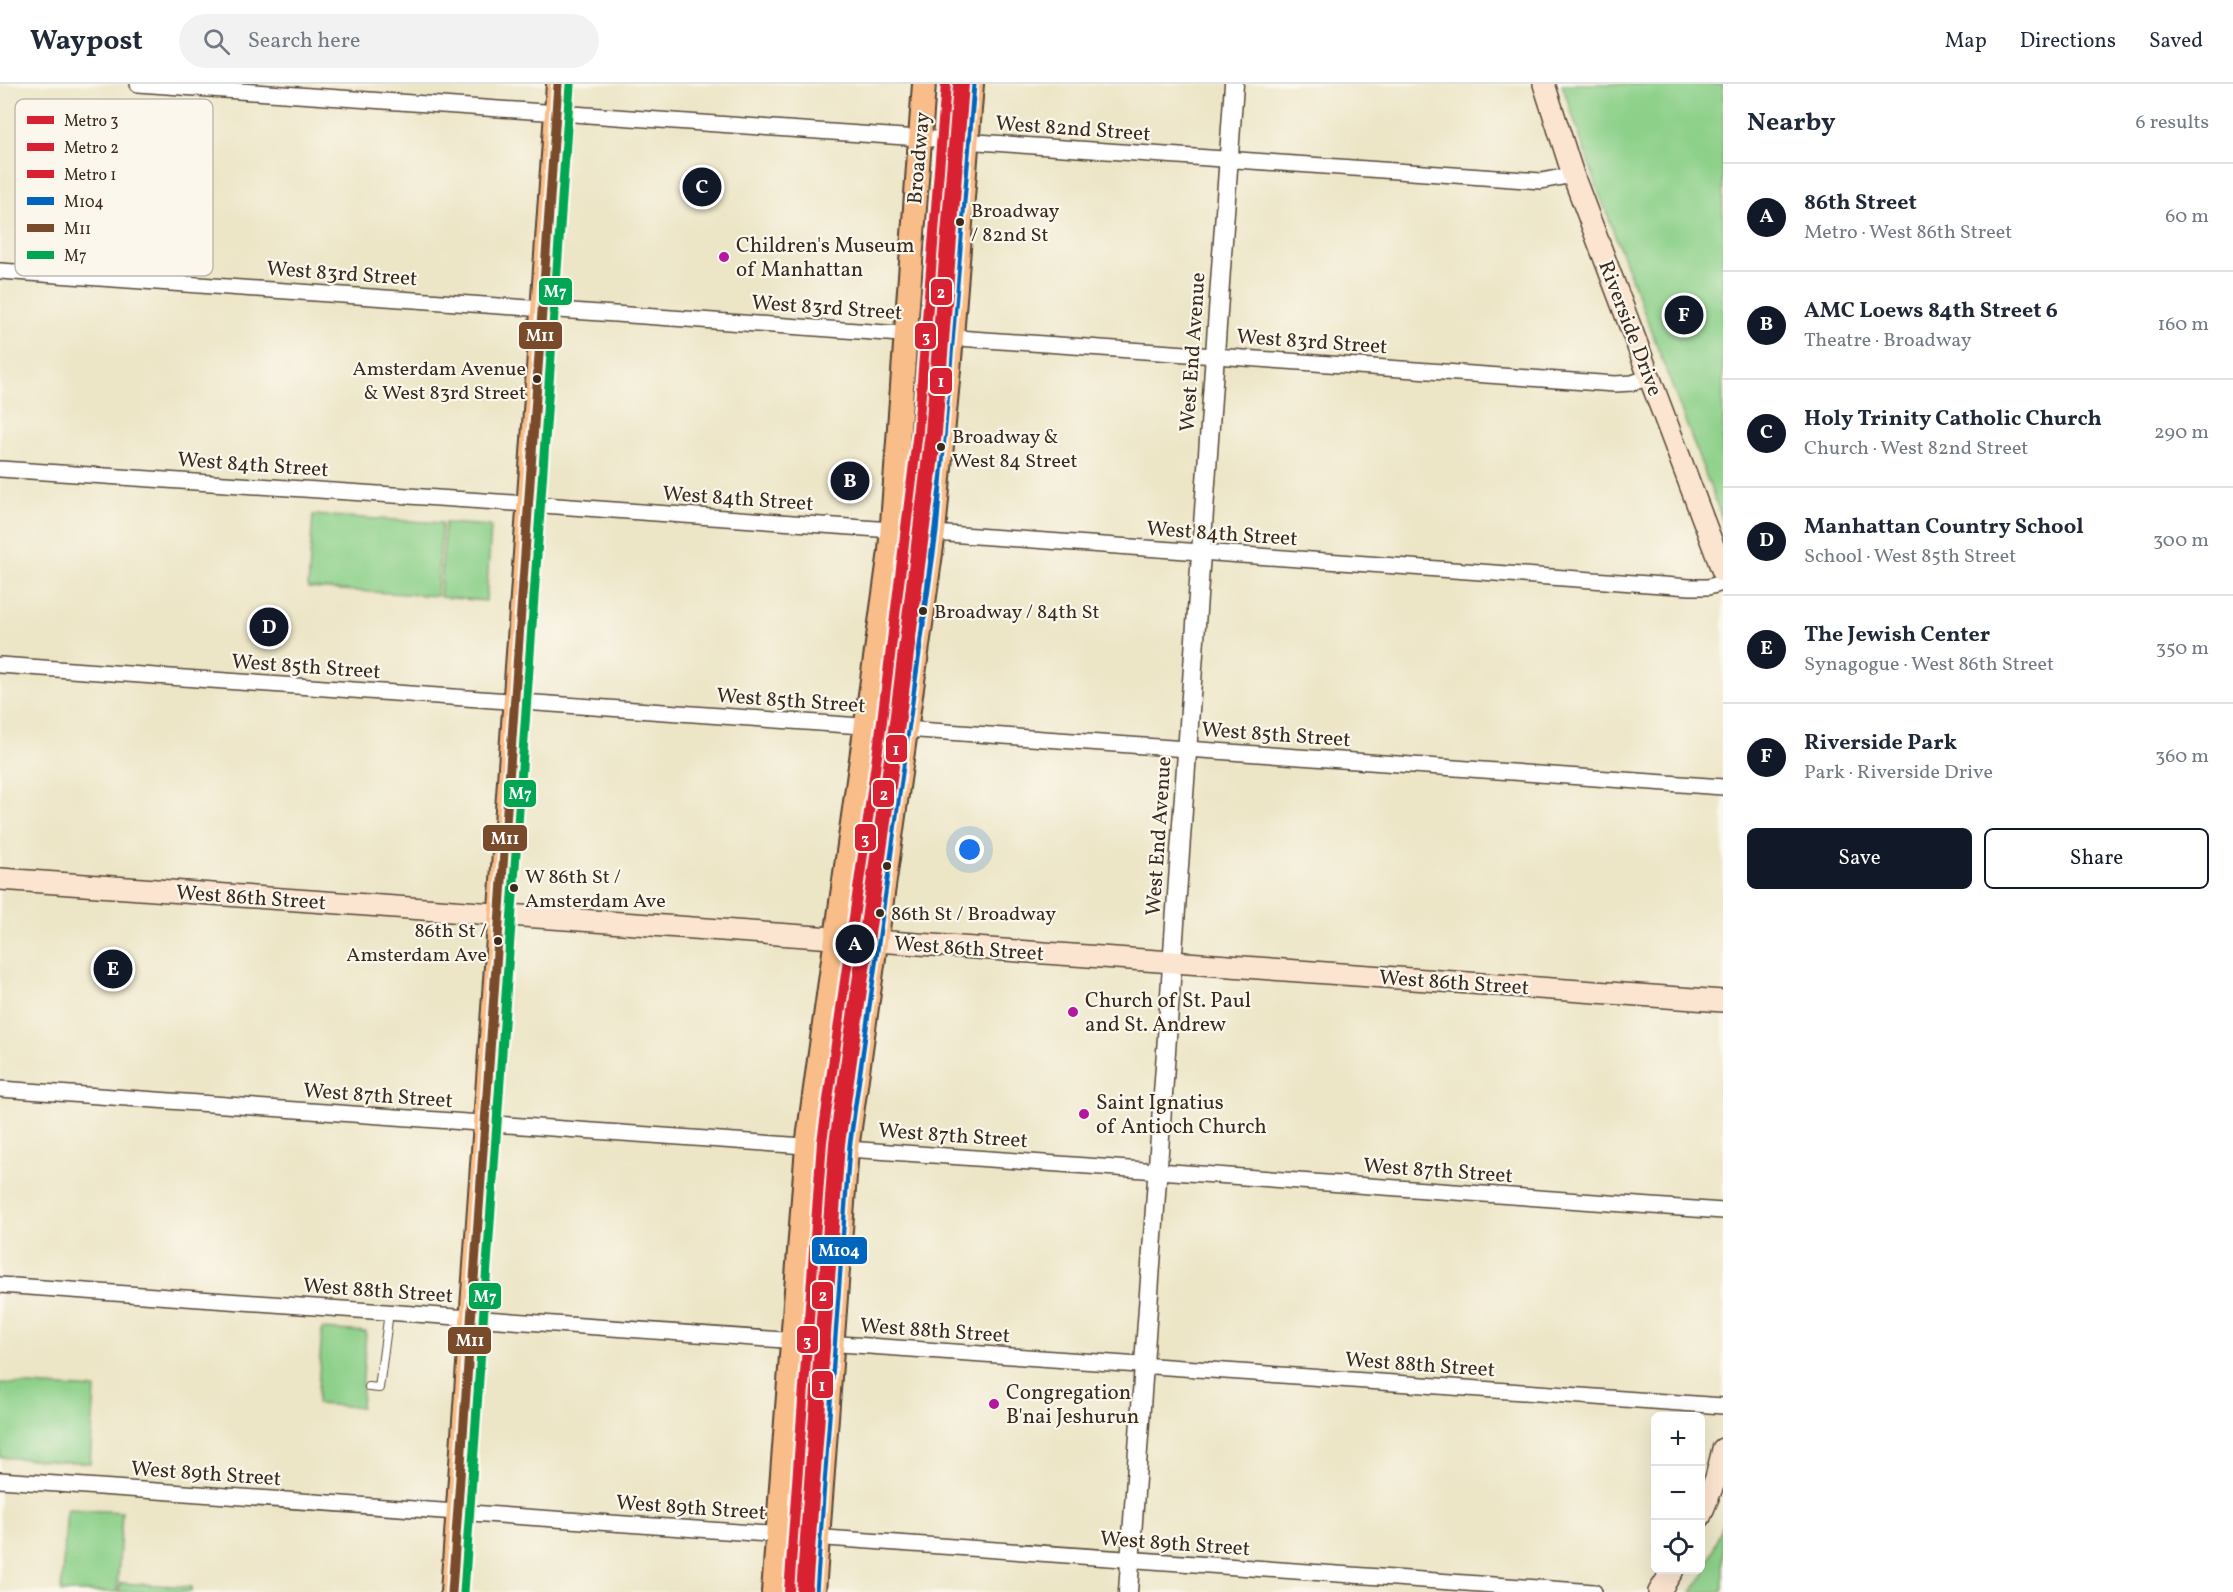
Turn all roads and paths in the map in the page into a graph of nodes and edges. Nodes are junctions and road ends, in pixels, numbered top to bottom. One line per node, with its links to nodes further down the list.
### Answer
1 (138, 84): 7 (street, West 82nd Street)
2 (558, 84): 7 (main road)
3 (924, 84): 8 (main road, Broadway)
4 (972, 84): 9 (main road)
5 (1234, 84): 10 (street, West End Avenue)
6 (1544, 84): 11 (main road, Riverside Drive)
7 (556, 113): 8 (street, West 82nd Street); 15 (main road)
8 (920, 139): 9 (street, West 82nd Street); 16 (main road, Broadway)
9 (966, 142): 10 (street, West 82nd Street); 17 (main road)
10 (1228, 160): 11 (street, West 82nd Street); 18 (street, West End Avenue)
11 (1573, 176): 19 (main road, Riverside Drive)
12 (0, 271): 13 (street, West 83rd Street)
13 (15, 272)
14 (73, 276): 15 (street, West 83rd Street)
15 (543, 308): 16 (street, West 83rd Street); 21 (main road)
16 (905, 334): 17 (street, West 83rd Street); 22 (main road, Broadway)
17 (952, 337): 18 (street, West 83rd Street); 23 (main road)
18 (1215, 356): 19 (street, West 83rd Street); 24 (street, West End Avenue)
19 (1650, 377): 25 (main road, Riverside Drive)
20 (0, 469): 21 (street, West 84th Street)
21 (529, 504): 22 (street, West 84th Street); 28 (main road)
22 (892, 529): 23 (street, West 84th Street); 29 (main road, Broadway)
23 (934, 532): 24 (street, West 84th Street); 30 (main road)
24 (1201, 553): 26 (street, West 84th Street); 31 (street, West End Avenue)
25 (1723, 572)
26 (1723, 583)
27 (0, 665): 28 (street, West 85th Street)
28 (515, 702): 29 (street, West 85th Street); 34 (main road)
29 (866, 726): 30 (street, West 85th Street); 35 (main road, Broadway)
30 (907, 729): 31 (street, West 85th Street); 36 (main road)
31 (1188, 749): 32 (street, West 85th Street); 37 (street, West End Avenue)
32 (1723, 787)
33 (0, 879): 34 (main road, West 86th Street)
34 (500, 914): 35 (main road, West 86th Street); 40 (main road)
35 (836, 938): 36 (main road, West 86th Street); 41 (main road, Broadway)
36 (877, 941): 37 (main road, West 86th Street); 42 (main road)
37 (1172, 962): 38 (main road, West 86th Street); 43 (street, West End Avenue)
38 (1723, 1001)
39 (0, 1089): 40 (street, West 87th Street)
40 (485, 1123): 41 (street, West 87th Street); 47 (main road)
41 (807, 1146): 42 (street, West 87th Street); 48 (main road, Broadway)
42 (847, 1149): 43 (street, West 87th Street); 49 (main road)
43 (1157, 1171): 44 (street, West 87th Street); 50 (street, West End Avenue)
44 (1723, 1211)
45 (0, 1285): 46 (street, West 88th Street)
46 (389, 1312): 47 (street, West 88th Street); 51 (lane)
47 (472, 1317): 48 (street, West 88th Street); 56 (main road)
48 (792, 1341): 49 (street, West 88th Street); 57 (main road, Broadway)
49 (832, 1344): 50 (street, West 88th Street); 58 (main road)
50 (1144, 1366): 52 (street, West 88th Street); 59 (street, West End Avenue)
51 (369, 1387)
52 (1723, 1406)
53 (1723, 1449): 55 (main road)
54 (0, 1480): 56 (street, West 89th Street)
55 (1705, 1507)
56 (458, 1512): 57 (street, West 89th Street); 61 (main road)
57 (777, 1534): 58 (street, West 89th Street); 62 (main road, Broadway)
58 (818, 1537): 59 (street, West 89th Street); 63 (main road)
59 (1130, 1561): 64 (street, West End Avenue); 65 (street, West 89th Street)
60 (1671, 1574): 66 (main road)
61 (452, 1592)
62 (773, 1592)
63 (814, 1592)
64 (1128, 1592)
65 (1594, 1592)
66 (1659, 1592)

